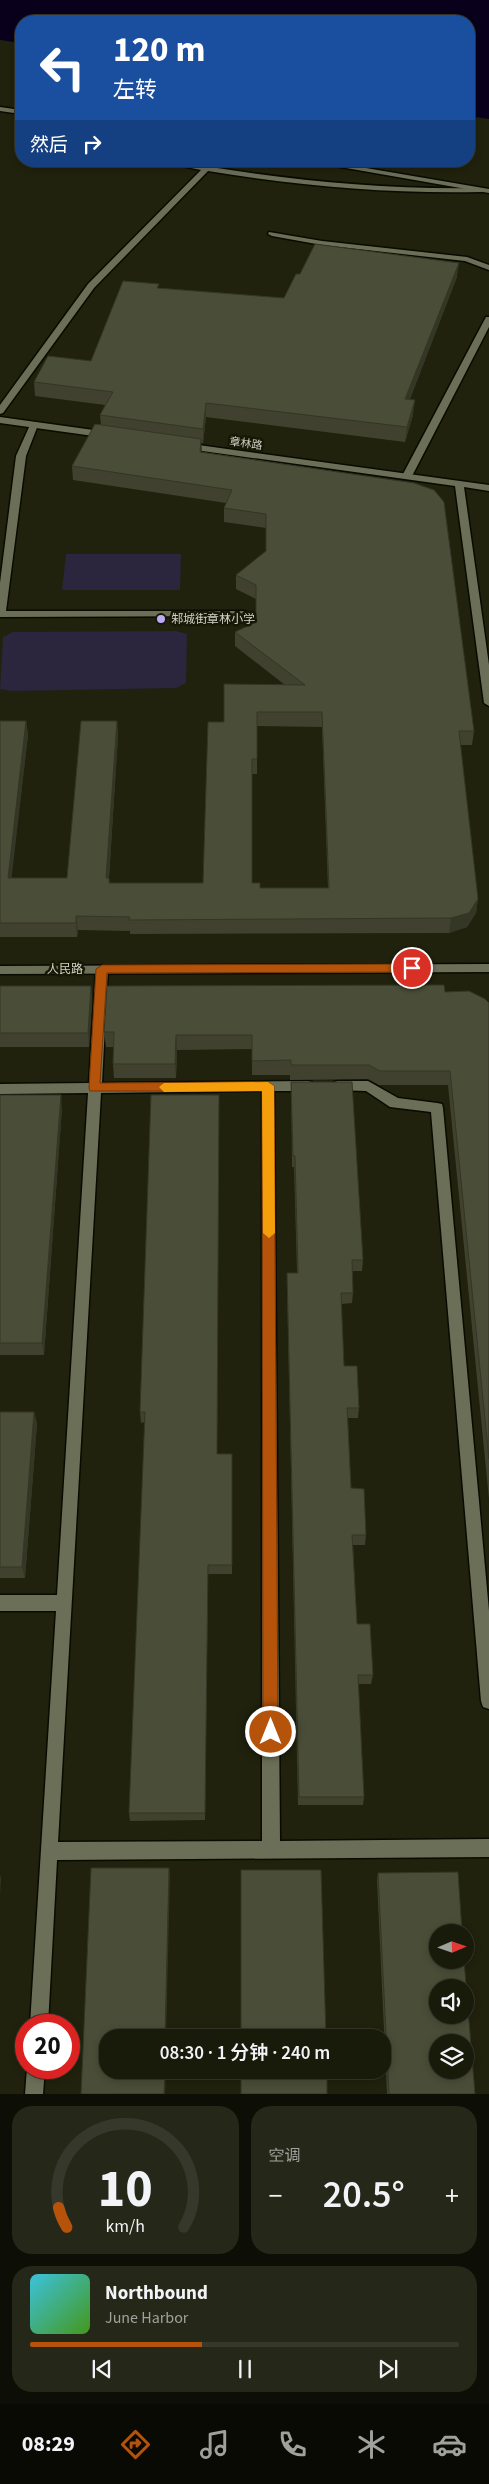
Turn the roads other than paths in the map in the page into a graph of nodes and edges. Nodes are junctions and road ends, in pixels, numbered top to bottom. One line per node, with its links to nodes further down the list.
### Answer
1 (0, 109): 2 (street)
2 (15, 111)
3 (195, 167): 5 (street)
4 (346, 167): 6 (street)
5 (206, 169): 6 (street); 10 (street)
6 (485, 190)
7 (272, 234): 8 (street)
8 (489, 268)
9 (489, 319): 15 (street)
10 (0, 411)
11 (0, 420): 12 (street)
12 (34, 425): 13 (street); 18 (street)
13 (123, 437)
14 (172, 444): 15 (street, 章林路)
15 (407, 476): 16 (street, 章林路)
16 (459, 484): 17 (street, 章林路); 19 (street)
17 (489, 488)
18 (243, 614)
19 (489, 698): 20 (street)
20 (489, 703)
21 (489, 968): 22 (street, 人民路)
22 (102, 969): 23 (street, 人民路); 25 (street)
23 (0, 970)
24 (268, 1086): 25 (street); 29 (street); 31 (street)
25 (94, 1088): 26 (street); 28 (street)
26 (0, 1089)
27 (0, 1603): 28 (street)
28 (64, 1603): 32 (street)
29 (489, 1701)
30 (489, 1848): 31 (street)
31 (272, 1849): 32 (street)
32 (49, 1851): 33 (street)
33 (39, 2014)
34 (35, 2079): 35 (street)
35 (34, 2094)

